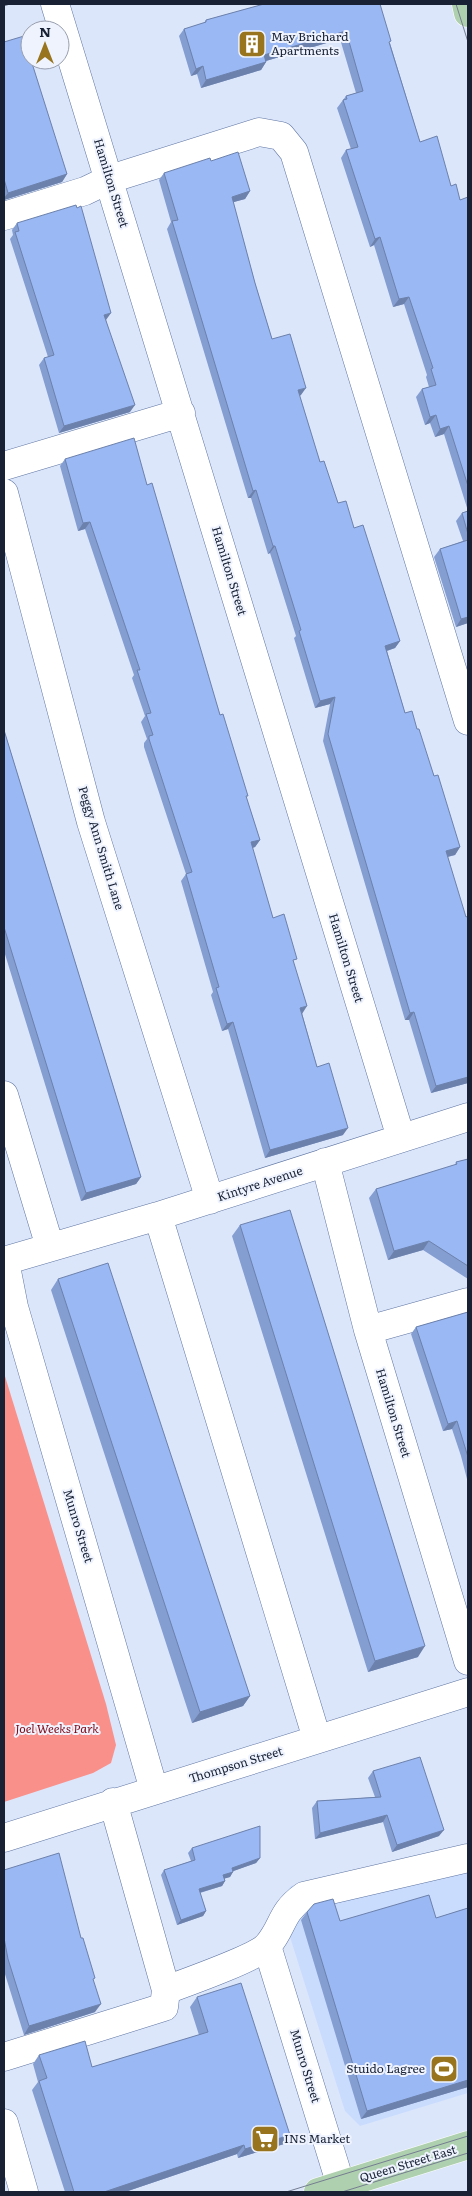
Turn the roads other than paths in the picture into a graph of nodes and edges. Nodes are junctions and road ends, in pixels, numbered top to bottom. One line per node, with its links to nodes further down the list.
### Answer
1 (55, 4): 4 (street, Hamilton Street)
2 (466, 4): 3 (main road)
3 (468, 13)
4 (110, 179): 5 (street); 6 (street, Hamilton Street); 9 (street)
5 (4, 216)
6 (181, 413): 7 (street); 12 (street, Hamilton Street)
7 (4, 466)
8 (4, 493): 14 (street, Peggy Ann Smith Lane)
9 (468, 721)
10 (4, 1095): 16 (street)
11 (468, 1116): 12 (street, Kintyre Avenue)
12 (401, 1138): 13 (street, Kintyre Avenue)
13 (325, 1162): 14 (street, Kintyre Avenue); 19 (street, Hamilton Street)
14 (210, 1200): 15 (street, Kintyre Avenue)
15 (158, 1216): 16 (street, Kintyre Avenue); 22 (street)
16 (50, 1247): 17 (street, Kintyre Avenue)
17 (4, 1261): 23 (street, Munro Street)
18 (468, 1302): 19 (street)
19 (368, 1330): 20 (street, Hamilton Street)
20 (468, 1662)
21 (468, 1692): 22 (street, Thompson Street)
22 (317, 1739): 23 (street, Thompson Street)
23 (154, 1790): 24 (street, Thompson Street)
24 (113, 1802): 25 (street, Thompson Street); 28 (street)
25 (4, 1838)
26 (468, 1858): 27 (street)
27 (268, 1946): 28 (street); 32 (street, Munro Street)
28 (166, 1990): 29 (street)
29 (4, 2057)
30 (4, 2123): 33 (street)
31 (468, 2145): 32 (main road, Queen Street East)
32 (334, 2190)
33 (24, 2192)

